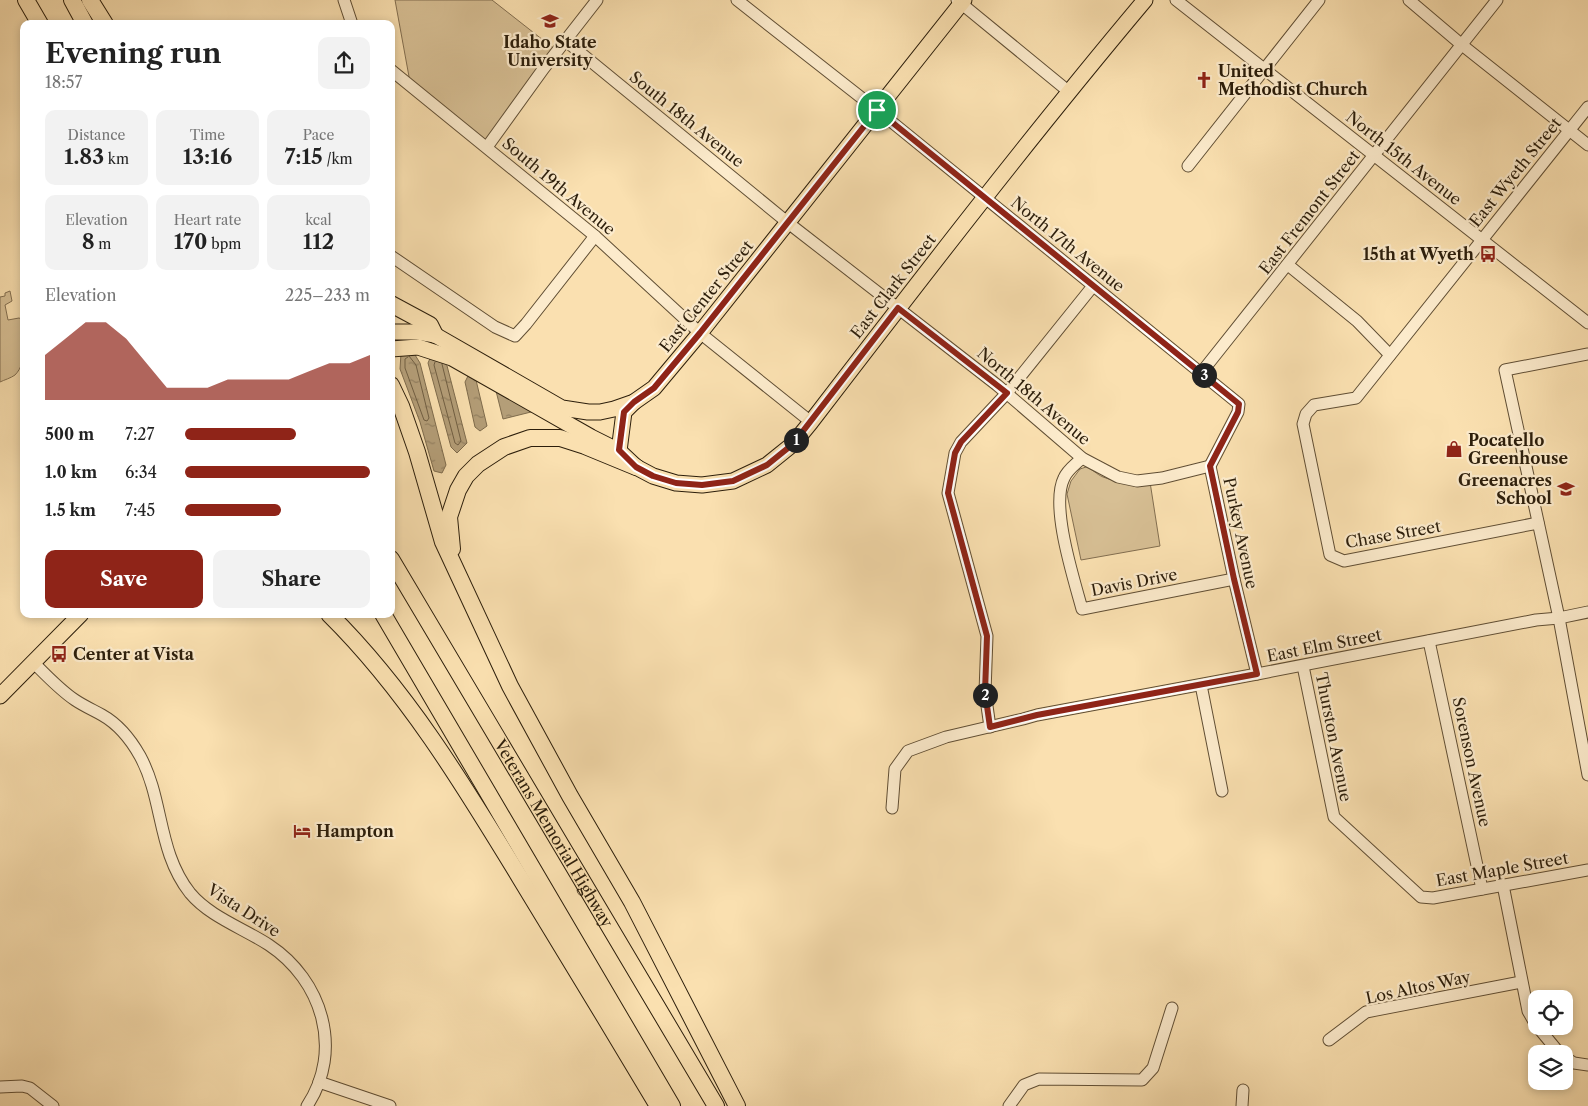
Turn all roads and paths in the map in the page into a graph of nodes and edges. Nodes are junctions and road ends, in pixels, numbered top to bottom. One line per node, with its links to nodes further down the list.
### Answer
1 (26, 0): 13 (highway)
2 (72, 0): 14 (highway)
3 (90, 0): 15 (highway)
4 (344, 0): 16 (street)
5 (597, 0): 17 (street)
6 (737, 0): 23 (street, North 17th Avenue)
7 (1145, 0): 21 (main road, East Clark Street)
8 (1176, 0): 19 (street, North 15th Avenue)
9 (1319, 0): 19 (street)
10 (1409, 0): 18 (street)
11 (1497, 0): 18 (street, East Fremont Street)
12 (961, 1): 21 (street); 23 (main road, East Center Street)
13 (38, 20)
14 (83, 20)
15 (102, 20)
16 (351, 20)
17 (566, 41): 26 (street); 30 (street, South 18th Avenue)
18 (1462, 45): 24 (street); 27 (street, East Fremont Street)
19 (1264, 69): 27 (street, North 15th Avenue); 28 (street)
20 (395, 73): 26 (street, South 19th Avenue)
21 (1068, 91): 29 (main road, East Clark Street)
22 (1588, 107): 24 (street, East Wyeth Street)
23 (877, 110): 29 (street, North 17th Avenue); 30 (main road, East Center Street)
24 (1570, 130): 25 (street); 32 (street, East Wyeth Street)
25 (1588, 145)
26 (487, 147): 31 (street, South 19th Avenue)
27 (1374, 155): 32 (street, North 15th Avenue); 34 (street, East Fremont Street)
28 (1188, 166)
29 (984, 197): 35 (street, North 17th Avenue); 37 (main road, East Clark Street)
30 (787, 222): 37 (street, North 18th Avenue); 40 (main road, East Center Street)
31 (595, 236): 33 (street); 40 (street, South 19th Avenue)
32 (1482, 240): 38 (street, North 15th Avenue); 44 (street, East Wyeth Street)
33 (395, 259)
34 (1288, 265): 44 (street); 45 (street, East Fremont Street)
35 (1093, 286): 45 (street, North 17th Avenue); 47 (street)
36 (395, 306): 41 (highway)
37 (898, 308): 47 (street, North 18th Avenue); 50 (main road, East Clark Street)
38 (1588, 324)
39 (395, 332): 41 (main road, East Center Street)
40 (700, 333): 48 (main road, East Center Street); 50 (street, South 19th Avenue)
41 (435, 335): 48 (main road, East Center Street)
42 (395, 349): 52 (main road)
43 (1588, 354): 56 (street)
44 (1390, 355): 51 (street, East Wyeth Street)
45 (1201, 373): 49 (street, North 17th Avenue)
46 (395, 393): 58 (highway)
47 (1007, 393): 53 (street, North 18th Avenue); 71 (street)
48 (634, 402): 52 (main road)
49 (1239, 404): 54 (street, Purkey Avenue)
50 (811, 422): 55 (main road, East Clark Street)
51 (1308, 449): 56 (street, Chase Street)
52 (619, 450): 55 (main road, East Clark Street)
53 (1082, 458): 54 (street, North 18th Avenue); 59 (street, Davis Drive)
54 (1210, 466): 59 (street, Purkey Avenue)
55 (636, 467): 58 (highway)
56 (1538, 523): 64 (street)
57 (395, 567): 95 (highway, Veterans Memorial Highway)
58 (457, 571): 96 (highway)
59 (1234, 579): 68 (street, Purkey Avenue)
60 (1588, 612): 64 (street, East Elm Street)
61 (77, 618): 66 (main road)
62 (333, 618): 93 (highway)
63 (385, 618): 94 (highway)
64 (1559, 618): 65 (street, East Elm Street); 72 (street)
65 (1429, 641): 67 (street, East Elm Street); 77 (street, Sorenson Avenue)
66 (33, 662): 70 (main road); 87 (street, Vista Drive)
67 (1303, 666): 68 (street, East Elm Street); 78 (street, Thurston Avenue)
68 (1257, 674): 69 (street, East Elm Street)
69 (1201, 685): 71 (street, East Elm Street); 73 (street)
70 (0, 696)
71 (990, 727): 74 (street, East Elm Street)
72 (1588, 775)
73 (1222, 791)
74 (892, 808)
75 (1588, 870): 76 (street, East Maple Street)
76 (1504, 885): 77 (street, East Maple Street); 79 (street)
77 (1482, 889): 78 (street, East Maple Street)
78 (1421, 897)
79 (1521, 982): 81 (street); 83 (street, Los Altos Way)
80 (1172, 1008): 97 (street)
81 (1528, 1010)
82 (1544, 1035): 84 (street)
83 (1329, 1040)
84 (1553, 1045)
85 (1573, 1062): 86 (street)
86 (1588, 1065)
87 (319, 1082): 91 (street, Vista Drive); 92 (street)
88 (0, 1088): 90 (street)
89 (1243, 1090): 98 (street)
90 (53, 1106)
91 (307, 1106)
92 (390, 1106)
93 (658, 1106)
94 (672, 1106)
95 (716, 1106)
96 (737, 1106)
97 (1009, 1106)
98 (1242, 1106)

